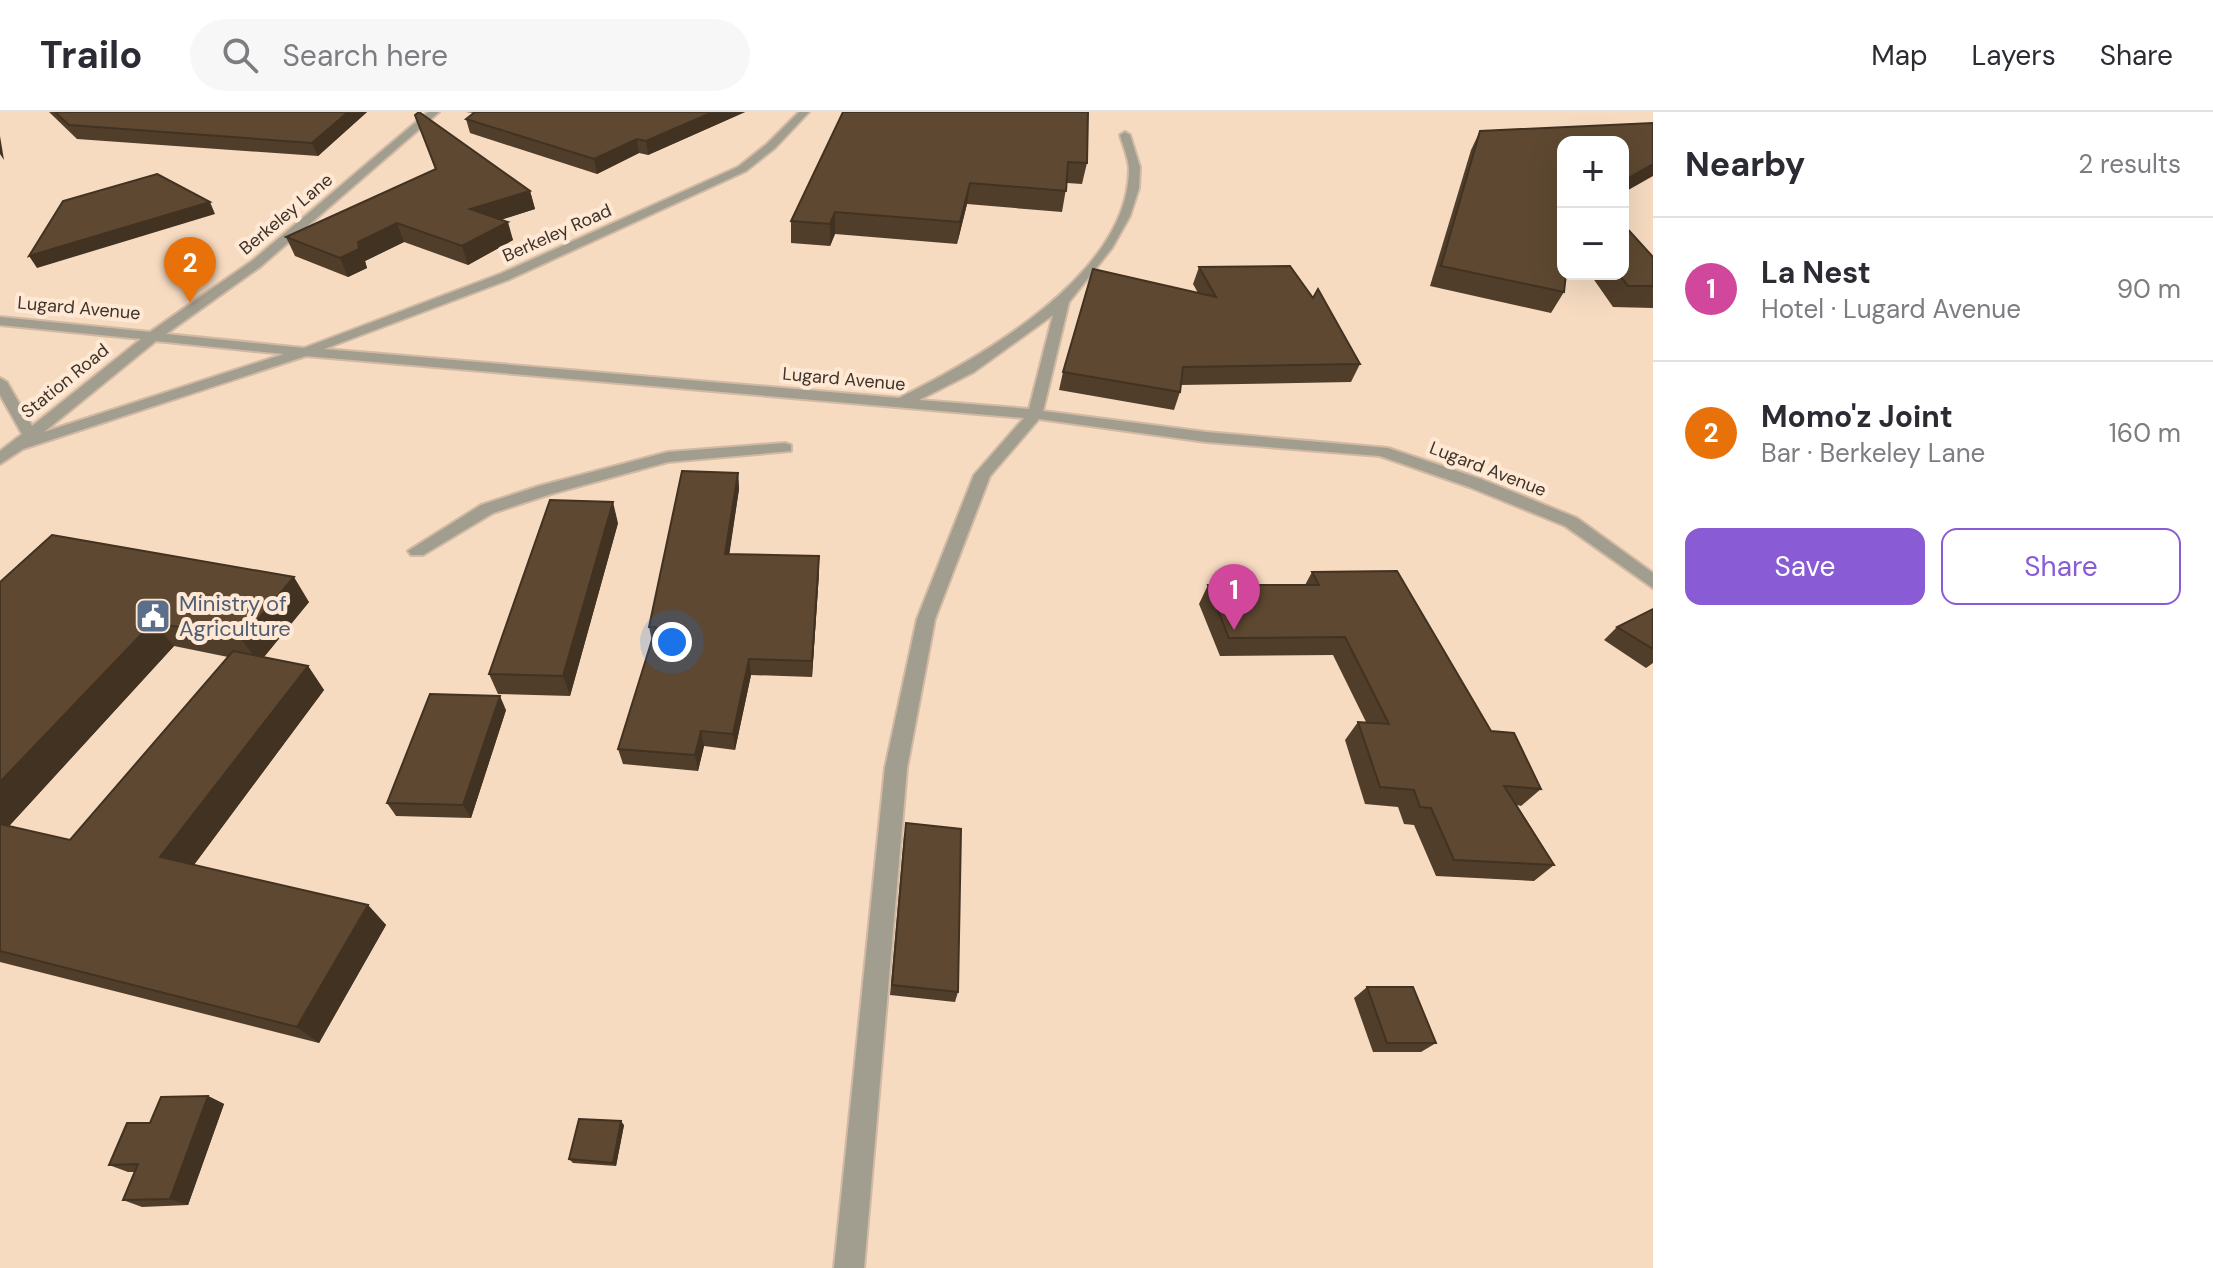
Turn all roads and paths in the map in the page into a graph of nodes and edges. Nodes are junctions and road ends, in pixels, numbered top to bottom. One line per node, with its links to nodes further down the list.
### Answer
1 (434, 112): 6 (street, Berkeley Lane)
2 (804, 112): 7 (street, Berkeley Road)
3 (1125, 135): 4 (street)
4 (1063, 302): 9 (street); 10 (street)
5 (0, 321): 6 (street, Lugard Avenue)
6 (155, 335): 7 (street, Lugard Avenue); 11 (street, Station Road)
7 (305, 352): 9 (street, Lugard Avenue); 11 (street, Berkeley Road)
8 (0, 382): 11 (street)
9 (899, 404): 10 (street, Lugard Avenue)
10 (1035, 414): 15 (street, Lugard Avenue); 16 (street)
11 (24, 440): 13 (street, Station Road)
12 (785, 448): 14 (street)
13 (0, 459)
14 (417, 551)
15 (1653, 582)
16 (849, 1268)

